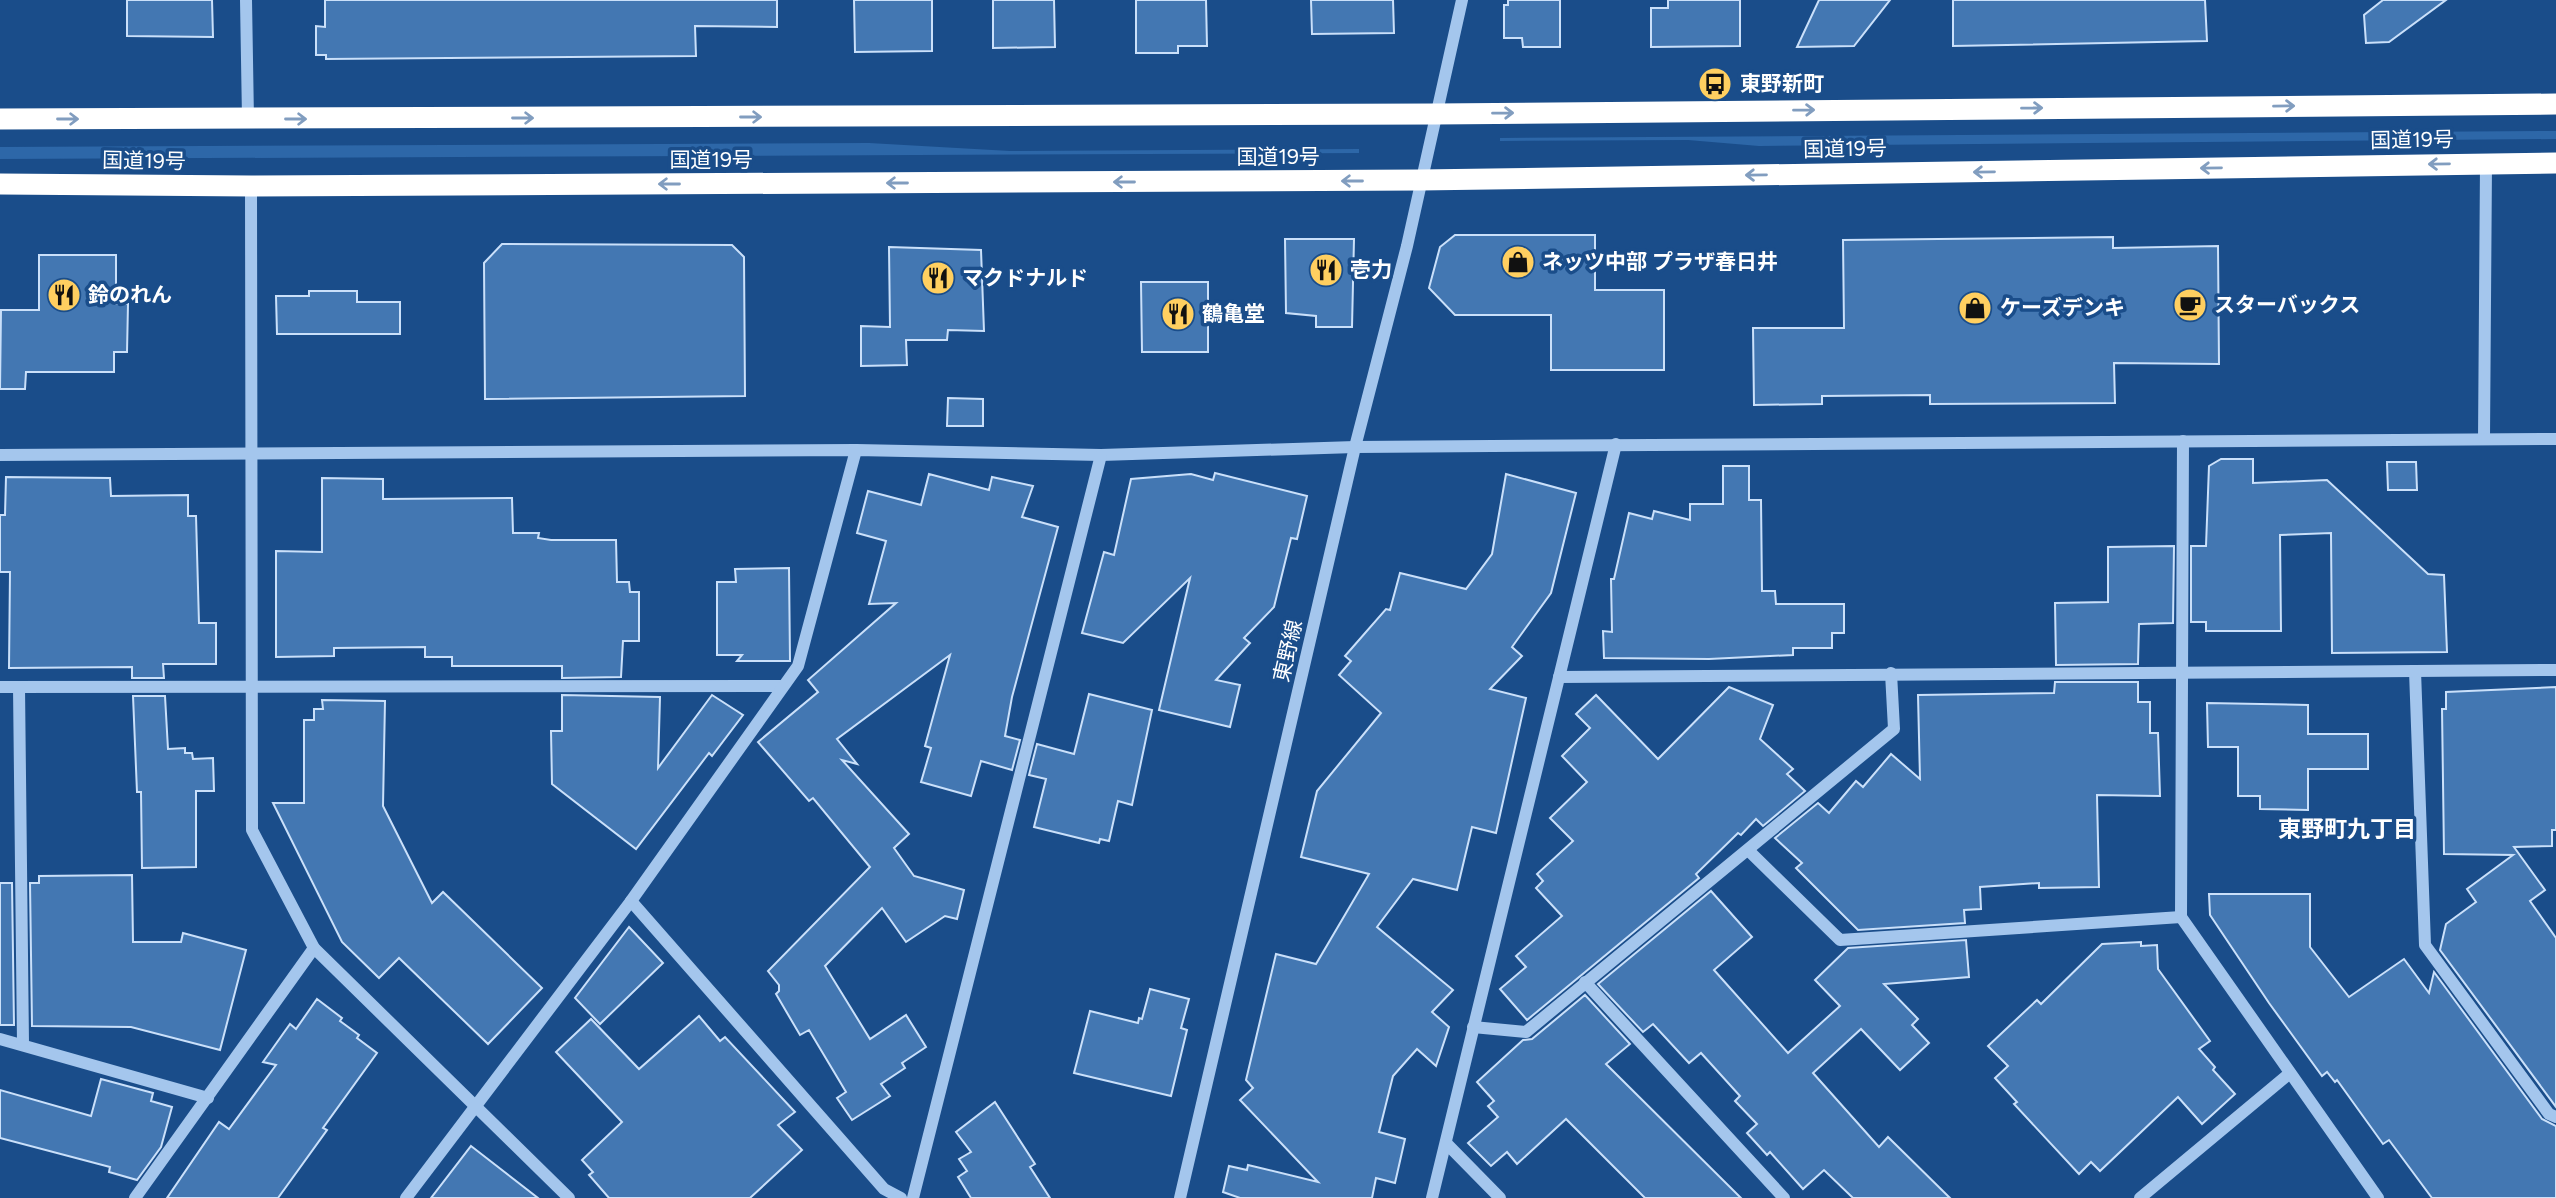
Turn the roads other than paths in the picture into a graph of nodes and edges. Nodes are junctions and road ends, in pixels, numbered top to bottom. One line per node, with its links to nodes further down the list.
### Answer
1 (246, 0): 6 (street)
2 (1462, 0): 4 (street, 東野線)
3 (2556, 104): 4 (highway, 国道19号, one-way to 3)
4 (1435, 114): 6 (highway, 国道19号, one-way to 4); 9 (street, 東野線)
5 (0, 120): 6 (highway, 国道19号, one-way to 6)
6 (247, 120)
7 (2556, 163): 8 (highway, 国道19号)
8 (2486, 164): 9 (highway, 国道19号, one-way to 9); 12 (street)
9 (1420, 180): 11 (highway, 国道19号, one-way to 11); 16 (street, 東野線)
10 (0, 184): 11 (highway, 国道19号)
11 (251, 186): 18 (street)
12 (2484, 439): 13 (street); 14 (street)
13 (2556, 439)
14 (2183, 441): 15 (street); 24 (street)
15 (1616, 444): 16 (street); 25 (street)
16 (1355, 447): 20 (street); 48 (street, 東野線)
17 (856, 450): 18 (street); 20 (street); 27 (street)
18 (249, 453): 19 (street); 26 (street)
19 (0, 455)
20 (1101, 455): 47 (street)
21 (2556, 670): 22 (street)
22 (2415, 671): 24 (street); 41 (street)
23 (1891, 673): 24 (street); 25 (street); 30 (street)
24 (2184, 673): 32 (street)
25 (1559, 677): 35 (street)
26 (252, 685): 27 (street); 29 (street); 33 (street)
27 (783, 686): 31 (street)
28 (0, 687): 29 (street)
29 (19, 687): 37 (street)
30 (1749, 851): 32 (street); 34 (street)
31 (631, 901): 40 (street); 46 (street)
32 (2180, 917): 38 (street)
33 (314, 948): 39 (street); 40 (street)
34 (1585, 982): 35 (street); 51 (street)
35 (1473, 1027): 42 (street)
36 (0, 1039): 37 (street)
37 (23, 1044): 39 (street)
38 (2290, 1073): 52 (street); 53 (street)
39 (208, 1098): 43 (street)
40 (475, 1106): 44 (street); 45 (street)
41 (2556, 1117)
42 (1446, 1143): 49 (street); 50 (street)
43 (135, 1198)
44 (406, 1198)
45 (569, 1198)
46 (901, 1198)
47 (912, 1198)
48 (1180, 1198)
49 (1432, 1198)
50 (1500, 1198)
51 (1784, 1198)
52 (2140, 1198)
53 (2378, 1198)

